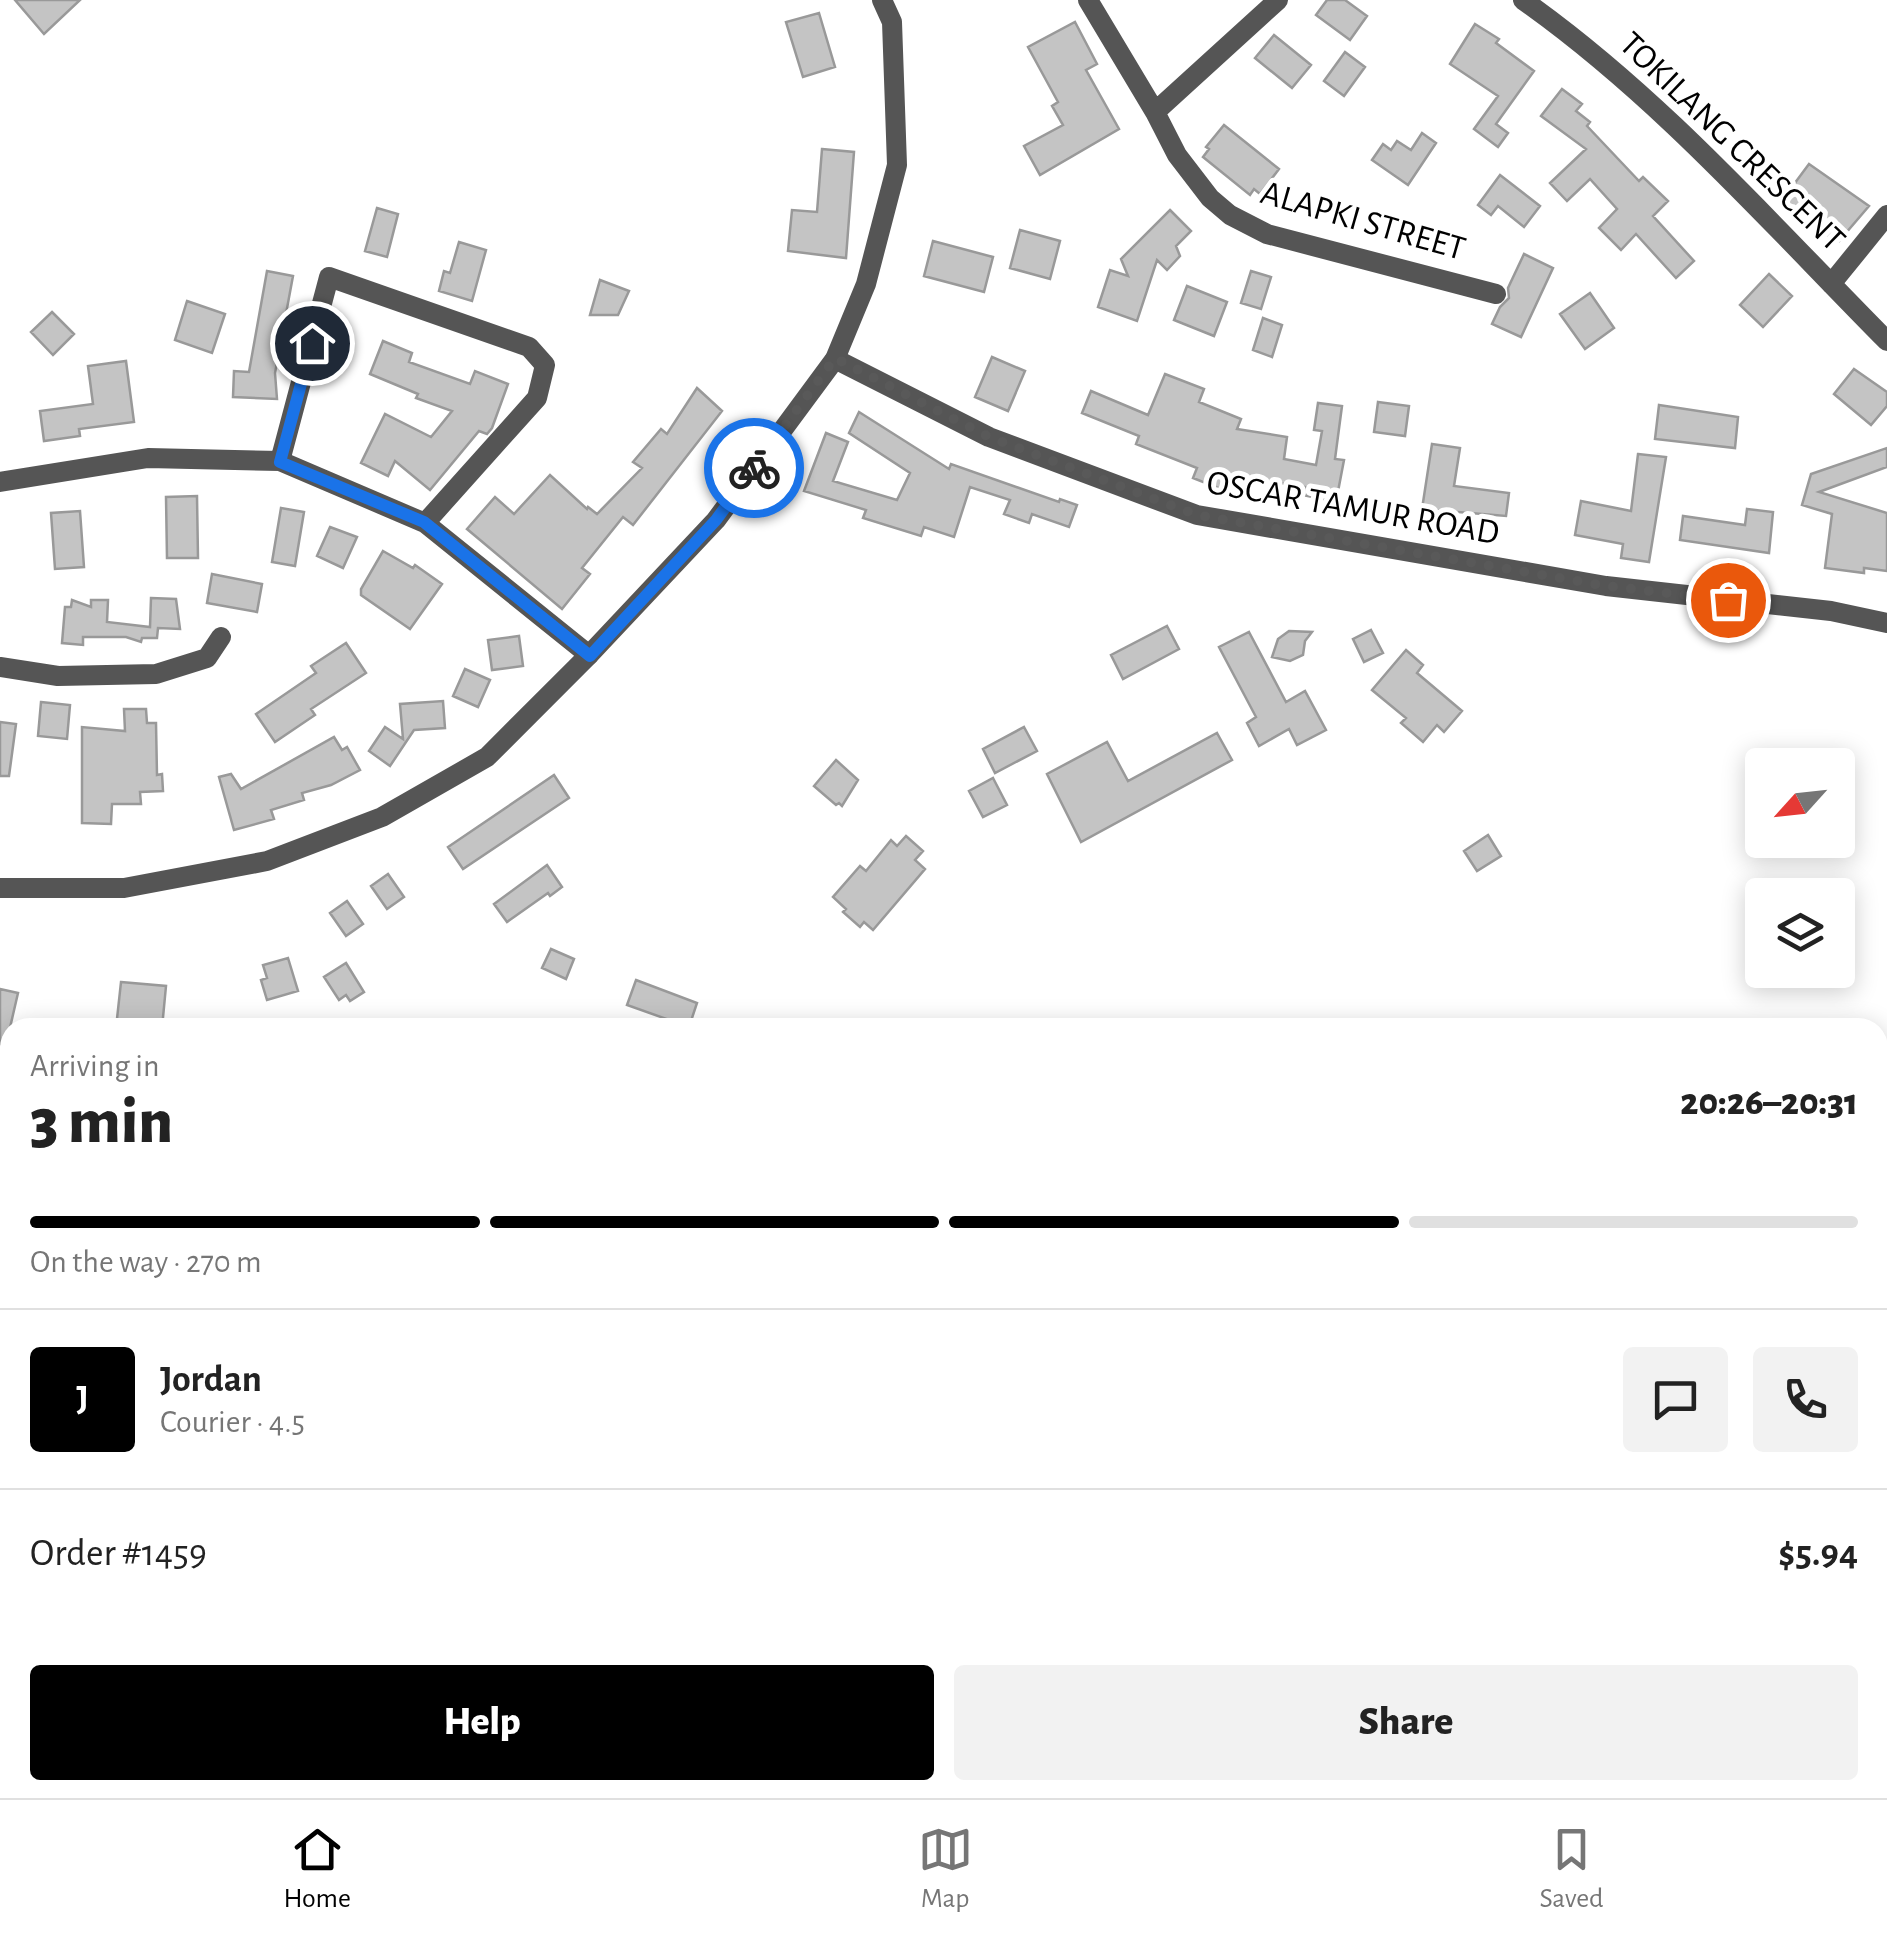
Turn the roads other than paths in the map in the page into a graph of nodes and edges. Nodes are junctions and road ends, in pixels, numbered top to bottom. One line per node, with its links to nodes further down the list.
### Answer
1 (882, 0): 10 (street)
2 (1088, 0): 5 (street, ALAPKI STREET)
3 (1278, 0): 5 (street)
4 (1523, 0): 7 (street, TOKILANG CRESCENT)
5 (1156, 112): 8 (street, ALAPKI STREET)
6 (1887, 215): 7 (street)
7 (1830, 284): 9 (street, TOKILANG CRESCENT)
8 (1496, 294)
9 (1887, 341)
10 (835, 358): 14 (street, OSCAR TAMUR ROAD); 16 (street)
11 (280, 462): 12 (street); 13 (street); 13 (street)
12 (0, 482)
13 (424, 522): 16 (street)
14 (1887, 623)
15 (221, 637): 17 (street)
16 (590, 656): 18 (street)
17 (0, 668)
18 (0, 888)

